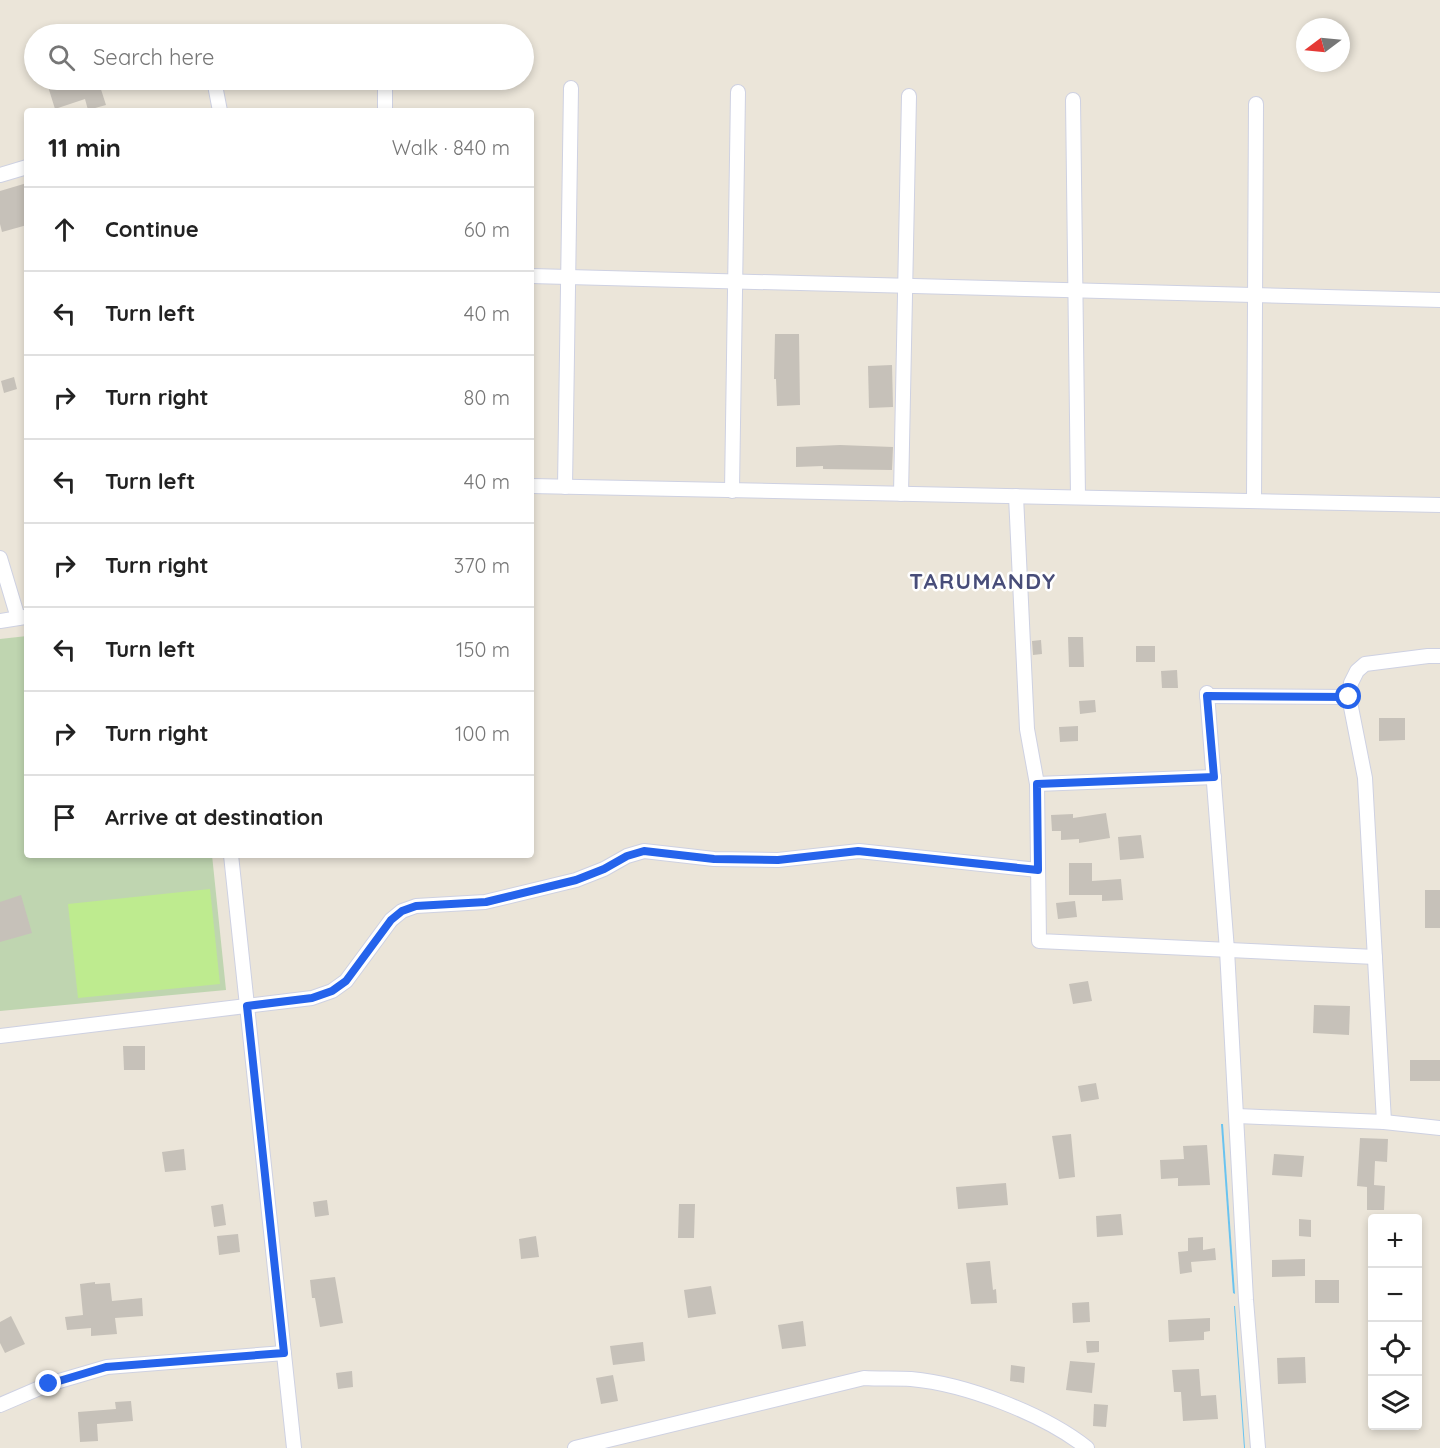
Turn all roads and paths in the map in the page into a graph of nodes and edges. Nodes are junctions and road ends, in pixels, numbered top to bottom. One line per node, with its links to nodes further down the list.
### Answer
1 (571, 88): 13 (street)
2 (215, 90): 8 (street)
3 (385, 90): 9 (street)
4 (738, 92): 14 (street)
5 (909, 96): 15 (street)
6 (1073, 100): 16 (street)
7 (1256, 104): 17 (street)
8 (217, 108)
9 (385, 108)
10 (24, 168): 11 (street)
11 (0, 175)
12 (534, 276): 13 (street)
13 (568, 277): 14 (street); 20 (street)
14 (735, 281): 15 (street); 21 (street)
15 (905, 286): 16 (street); 22 (street)
16 (1076, 291): 17 (street); 24 (street)
17 (1255, 296): 18 (street); 25 (street)
18 (1440, 300)
19 (534, 486): 20 (street)
20 (565, 487): 21 (street)
21 (732, 490): 22 (street)
22 (901, 494): 23 (street)
23 (1016, 496): 24 (street); 33 (street)
24 (1078, 497): 25 (street)
25 (1254, 501): 26 (street)
26 (1440, 505)
27 (0, 558): 28 (street)
28 (22, 618): 29 (street)
29 (0, 621)
30 (1440, 656): 31 (street)
31 (1349, 697): 32 (street); 37 (street)
32 (1214, 777): 33 (street); 36 (street)
33 (1037, 784): 35 (street)
34 (231, 858): 38 (street)
35 (1038, 870): 36 (street); 38 (street)
36 (1227, 950): 37 (street); 40 (street)
37 (1375, 957): 41 (street)
38 (247, 1006): 39 (street); 43 (street)
39 (0, 1036)
40 (1237, 1116): 41 (street); 48 (street)
41 (1384, 1122): 42 (street)
42 (1440, 1128)
43 (284, 1353): 44 (street); 45 (street)
44 (0, 1405)
45 (294, 1448)
46 (575, 1448): 47 (street)
47 (1087, 1448)
48 (1258, 1448)

